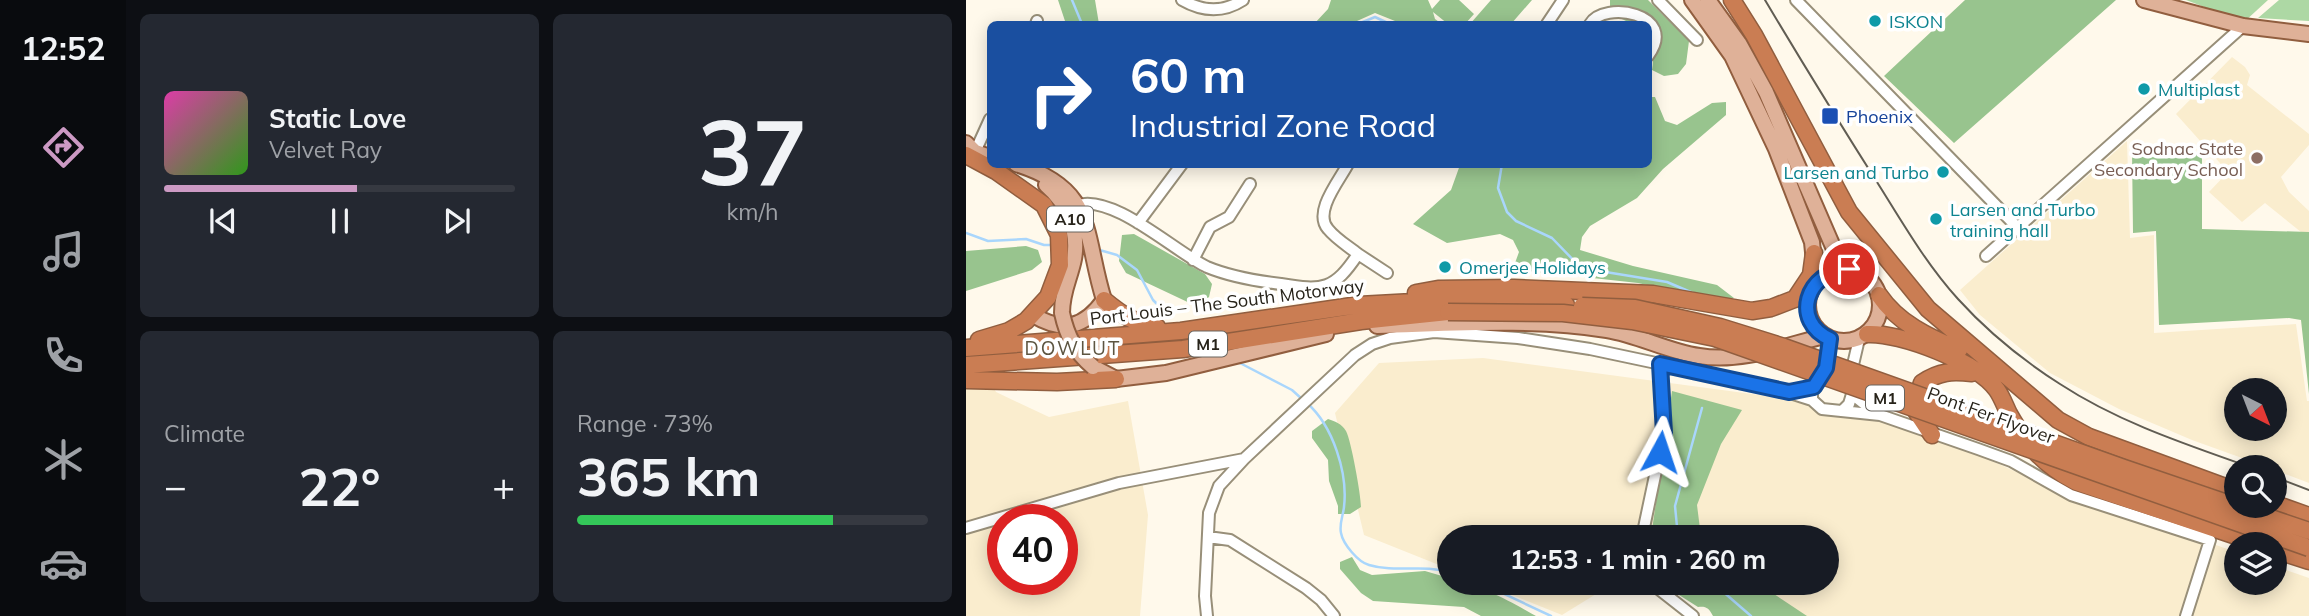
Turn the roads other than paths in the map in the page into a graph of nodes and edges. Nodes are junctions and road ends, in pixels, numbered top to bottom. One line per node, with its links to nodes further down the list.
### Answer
1 (1182, 0): 2 (street)
2 (1243, 0)
3 (1563, 0): 12 (street)
4 (1651, 0): 11 (street)
5 (1658, 0): 18 (street)
6 (1690, 0): 34 (main road)
7 (1708, 0): 38 (main road)
8 (1732, 0): 59 (highway)
9 (1796, 0): 33 (street)
10 (2144, 0): 16 (main road)
11 (1644, 12): 13 (street); 14 (street)
12 (1549, 21)
13 (1591, 21)
14 (1650, 21)
15 (1652, 25): 19 (street)
16 (2243, 26): 17 (main road); 33 (street)
17 (2309, 34)
18 (1697, 40)
19 (1652, 49)
20 (987, 123): 21 (street)
21 (968, 151): 22 (main road); 23 (main road); 24 (highway)
22 (987, 156)
23 (987, 161)
24 (987, 165)
25 (992, 168): 45 (highway)
26 (1006, 168): 55 (main road, A10, bridge)
27 (1037, 168): 31 (main road)
28 (1179, 168): 32 (street)
29 (1346, 168): 35 (street)
30 (1250, 184): 37 (street)
31 (1078, 205): 32 (street); 42 (main road)
32 (1138, 223): 37 (street)
33 (2017, 227): 36 (street)
34 (1814, 253): 40 (main road); 40 (highway)
35 (1358, 254): 37 (street); 39 (street)
36 (1986, 256)
37 (1193, 260)
38 (1853, 270): 40 (main road); 41 (main road)
39 (1387, 273)
40 (1807, 291): 44 (highway); 50 (main road)
41 (1879, 295): 49 (main road); 59 (highway)
42 (1104, 300): 45 (main road); 47 (highway)
43 (1449, 306): 44 (highway, Port Louis – The South Motorway / M1); 46 (highway, Port Louis – The South Motorway / M1); 71 (highway, Pont Fer Flyover / M1, bridge); 74 (highway, Pont Fer Flyover / M1, bridge)
44 (1317, 310): 47 (highway, Port Louis – The South Motorway / M1)
45 (1033, 315): 51 (highway)
46 (1361, 321): 48 (highway); 53 (highway, Port Louis – The South Motorway / M1)
47 (1181, 331): 51 (highway, Port Louis – The South Motorway / M1)
48 (1317, 335): 50 (main road); 55 (main road)
49 (1863, 336): 50 (main road); 54 (highway); 60 (street)
50 (1827, 337): 57 (street)
51 (966, 345)
52 (1660, 364): 58 (street); 65 (street); 69 (street)
53 (966, 365)
54 (1982, 374): 64 (highway); 72 (highway)
55 (1116, 379): 56 (highway)
56 (966, 380)
57 (1814, 387): 58 (street); 61 (street)
58 (1789, 392): 61 (street)
59 (2026, 393): 66 (highway)
60 (1852, 394): 62 (street); 63 (street)
61 (1812, 400): 62 (street)
62 (1842, 411): 63 (street)
63 (1880, 415): 64 (street)
64 (1931, 435): 81 (street)
65 (1244, 459): 70 (street); 73 (street)
66 (2224, 487)
67 (2287, 508): 68 (highway)
68 (2309, 516)
69 (1645, 525)
70 (966, 528)
71 (2309, 531)
72 (2224, 532)
73 (1208, 537): 78 (street); 79 (street)
74 (2309, 548)
75 (2287, 554): 76 (highway)
76 (2309, 561)
77 (1666, 595): 80 (street)
78 (1207, 616)
79 (1334, 616)
80 (1693, 616)
81 (2186, 616)

